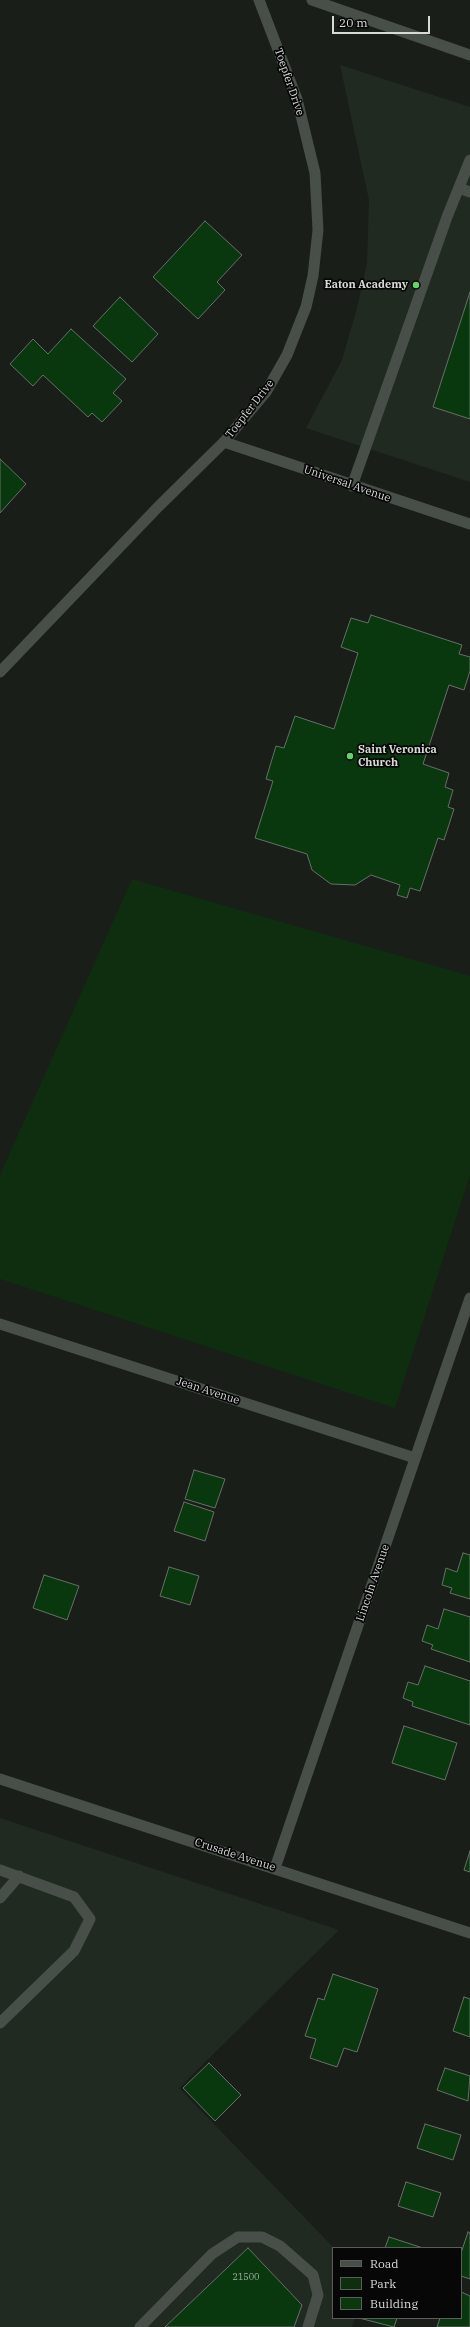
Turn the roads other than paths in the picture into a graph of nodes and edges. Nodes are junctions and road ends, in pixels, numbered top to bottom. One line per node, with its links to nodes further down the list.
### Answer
1 (259, 0): 7 (street, Toepfer Drive)
2 (312, 0): 3 (street)
3 (470, 55)
4 (470, 160): 5 (street)
5 (459, 188): 6 (street); 8 (street)
6 (470, 192)
7 (224, 442): 8 (street, Universal Avenue); 10 (street, Toepfer Drive)
8 (352, 486): 9 (street, Universal Avenue)
9 (470, 524)
10 (0, 672)
11 (470, 1298): 13 (street, Lincoln Avenue)
12 (0, 1324): 13 (street, Jean Avenue)
13 (415, 1458): 15 (street, Lincoln Avenue)
14 (0, 1779): 15 (street, Crusade Avenue)
15 (275, 1868): 19 (street, Crusade Avenue)
16 (0, 1870): 17 (street)
17 (19, 1876): 18 (street); 20 (street)
18 (0, 1898)
19 (470, 1933)
20 (0, 2023)
21 (140, 2327): 22 (street)
22 (308, 2327)

